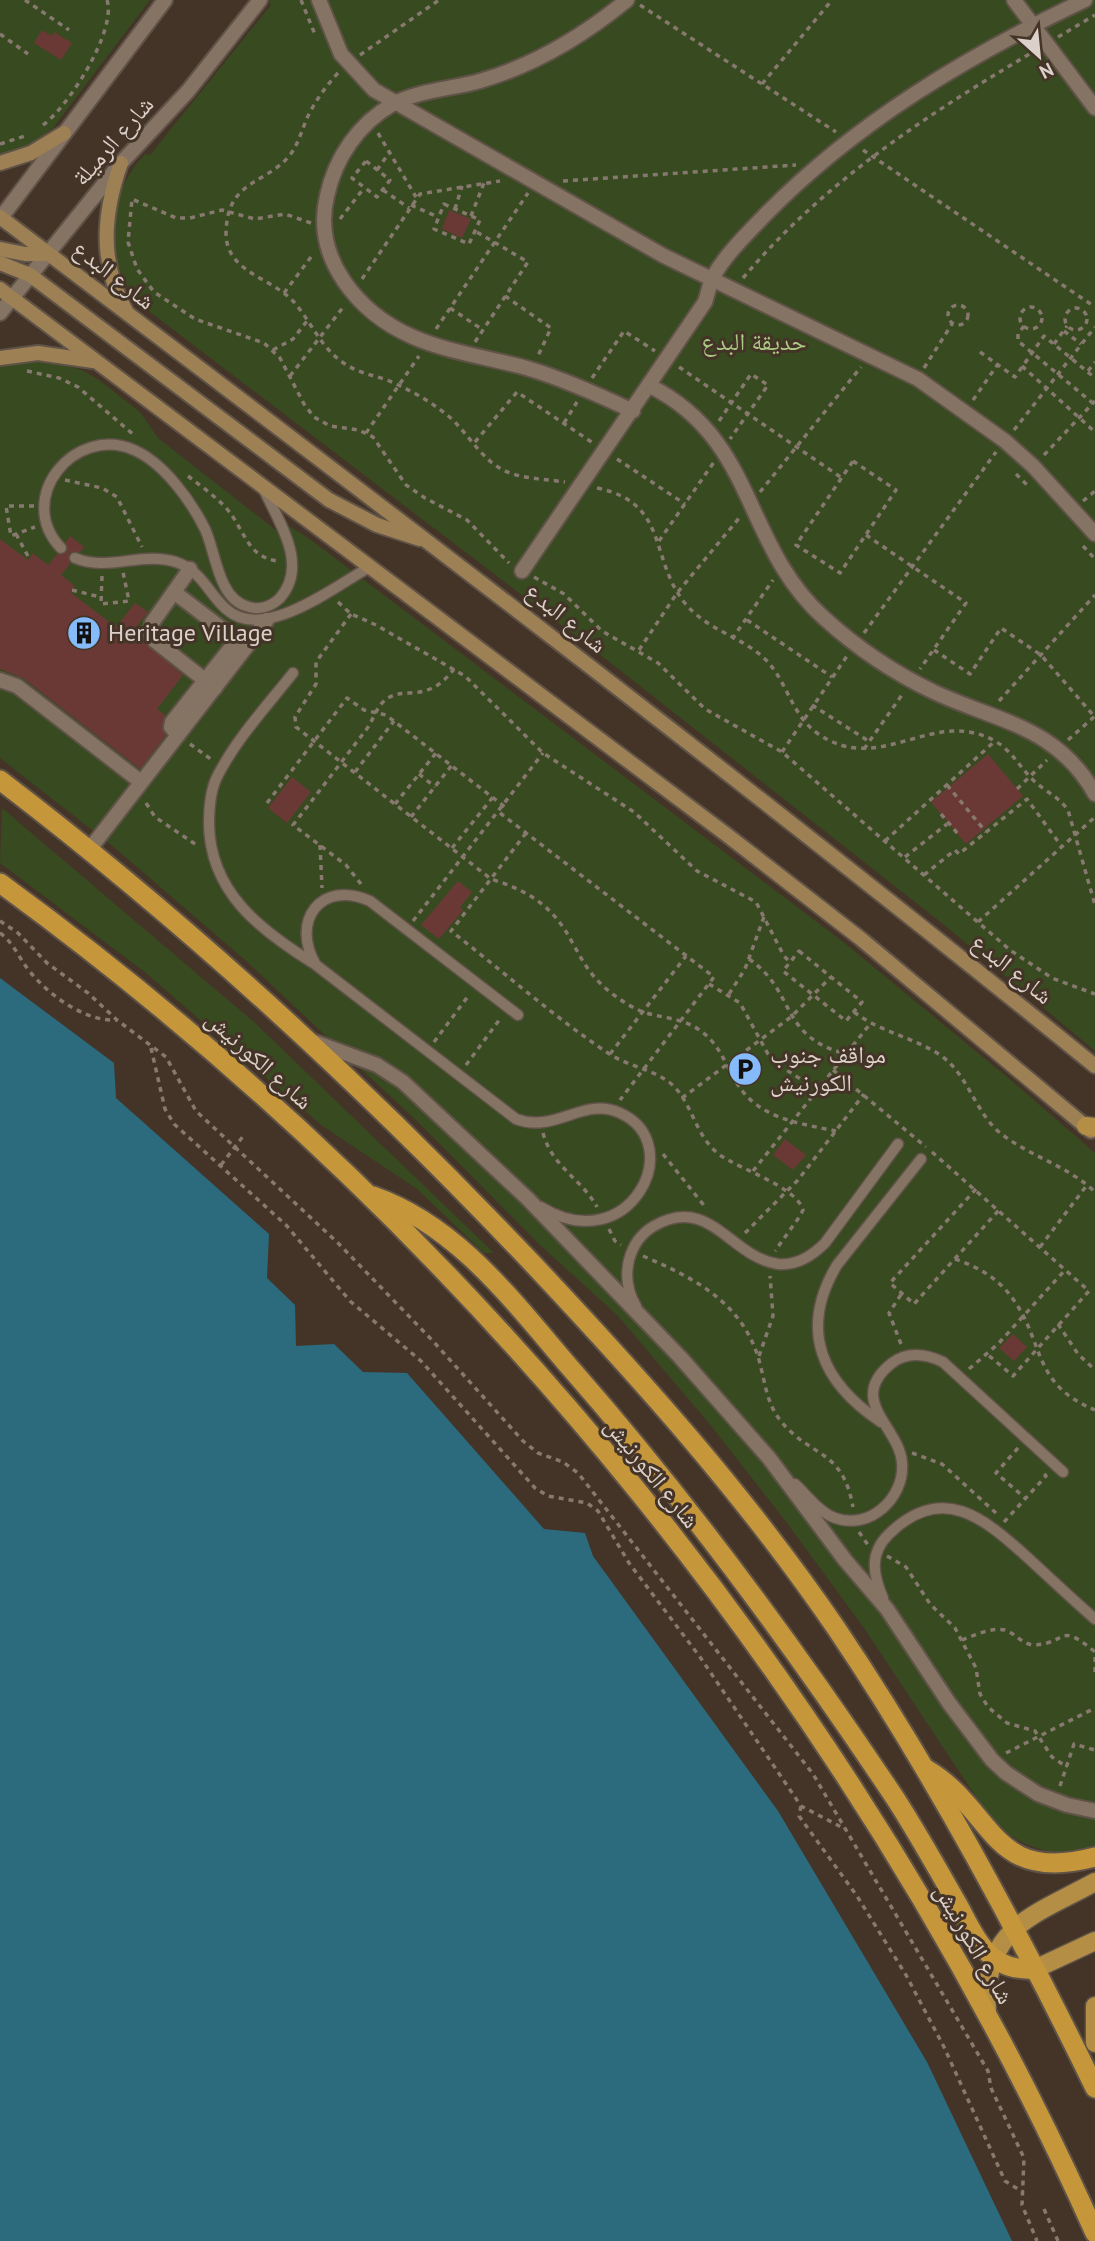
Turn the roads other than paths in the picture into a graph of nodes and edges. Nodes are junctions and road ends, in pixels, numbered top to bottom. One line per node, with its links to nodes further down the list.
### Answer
1 (165, 0): 10 (street, شارع الرميلة)
2 (260, 0): 12 (street, شارع الرميلة)
3 (319, 0): 8 (street)
4 (630, 0): 8 (street)
5 (1014, 0): 7 (street)
6 (1085, 0): 7 (street)
7 (1032, 25): 9 (street); 18 (street)
8 (396, 103): 18 (street); 25 (street)
9 (1095, 108)
10 (64, 133): 11 (main road); 13 (street, شارع الرميلة)
11 (0, 163)
12 (121, 163): 15 (street, شارع الرميلة); 21 (main road)
13 (0, 218): 15 (main road, شارع البدع)
14 (0, 249): 15 (main road)
15 (48, 254): 17 (street, شارع الرميلة); 21 (main road, شارع البدع)
16 (0, 263): 17 (main road)
17 (30, 275): 19 (street, شارع الرميلة); 28 (main road)
18 (711, 280): 24 (street); 27 (street)
19 (6, 294): 20 (street, شارع الرميلة); 23 (main road)
20 (0, 313)
21 (128, 315): 28 (main road, شارع البدع)
22 (0, 358): 23 (main road)
23 (94, 361): 26 (main road)
24 (650, 386): 25 (street); 42 (street)
25 (633, 411): 33 (street)
26 (264, 490): 29 (lane); 31 (main road)
27 (1095, 534)
28 (429, 542): 48 (main road, شارع البدع)
29 (61, 548)
30 (75, 558): 32 (lane)
31 (368, 568): 35 (lane); 49 (main road)
32 (190, 569): 34 (street); 35 (lane)
33 (522, 571)
34 (174, 592): 36 (street); 39 (street)
35 (267, 620): 36 (street)
36 (241, 643): 39 (street)
37 (293, 673): 45 (lane)
38 (0, 680): 41 (street)
39 (210, 684): 41 (street)
40 (0, 780): 43 (highway, شارع الكورنيش)
41 (140, 784): 43 (street)
42 (1095, 794)
43 (89, 850): 47 (highway, شارع الكورنيش)
44 (0, 883): 52 (highway, شارع الكورنيش)
45 (316, 965): 46 (lane); 53 (lane)
46 (518, 1015)
47 (307, 1040): 53 (street, شارع الكورنيش); 60 (highway, شارع الكورنيش)
48 (1095, 1066)
49 (1092, 1130)
50 (898, 1144): 54 (lane)
51 (921, 1159): 55 (lane)
52 (366, 1194): 66 (highway); 69 (highway, شارع الكورنيش)
53 (527, 1198): 54 (street, شارع الكورنيش)
54 (643, 1318): 56 (street, شارع الكورنيش)
55 (881, 1422): 56 (lane); 57 (lane)
56 (769, 1458): 58 (street, شارع الكورنيش)
57 (1063, 1472)
58 (887, 1609): 59 (lane); 61 (street, شارع الكورنيش)
59 (1095, 1619)
60 (922, 1767): 62 (highway); 64 (highway, شارع الكورنيش)
61 (1095, 1811)
62 (1095, 1857)
63 (1095, 1882): 64 (main road)
64 (1013, 1928): 66 (main road); 67 (highway, شارع الكورنيش)
65 (1095, 1941): 67 (main road)
66 (993, 1958): 67 (highway); 69 (main road)
67 (1035, 1969): 71 (highway, شارع الكورنيش)
68 (1095, 2006): 70 (main road)
69 (987, 2014): 72 (highway, شارع الكورنيش)
70 (1095, 2043)
71 (1095, 2088)
72 (1095, 2233)

